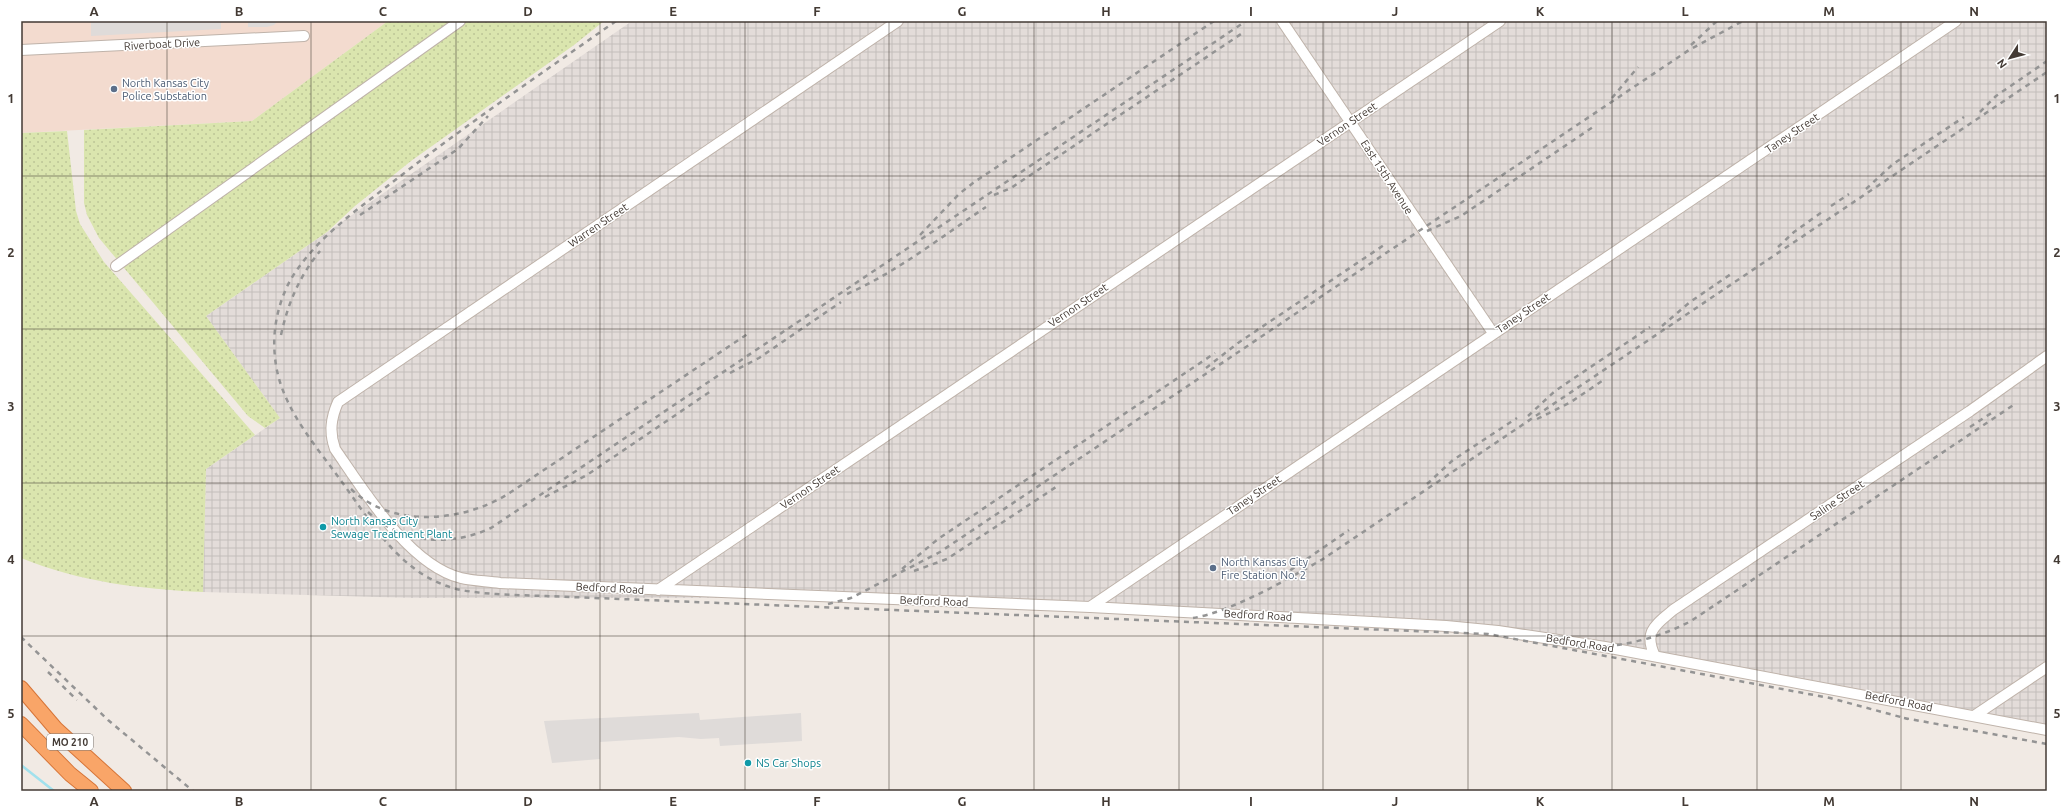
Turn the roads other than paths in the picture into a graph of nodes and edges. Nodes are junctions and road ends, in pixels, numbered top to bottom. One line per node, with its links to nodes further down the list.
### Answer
1 (460, 21): 9 (street)
2 (898, 21): 12 (street, Warren Street)
3 (1282, 21): 8 (street, East 15th Avenue)
4 (1500, 21): 8 (street, Vernon Street)
5 (1956, 21): 10 (street, Taney Street)
6 (304, 36): 7 (street, Riverboat Drive)
7 (21, 50)
8 (1350, 121): 10 (street, East 15th Avenue); 13 (street, Vernon Street)
9 (116, 266)
10 (1492, 333): 14 (street, Taney Street)
11 (2047, 356): 15 (street, Saline Street)
12 (335, 449): 13 (street, Bedford Road)
13 (658, 590): 14 (street, Bedford Road)
14 (1090, 607): 15 (street, Bedford Road)
15 (1655, 656): 18 (street, Bedford Road)
16 (2047, 667): 18 (street)
17 (21, 688): 22 (highway, MO 210)
18 (1974, 716): 20 (street, Bedford Road)
19 (21, 724): 21 (highway, MO 210)
20 (2047, 730)
21 (91, 791)
22 (124, 791)

